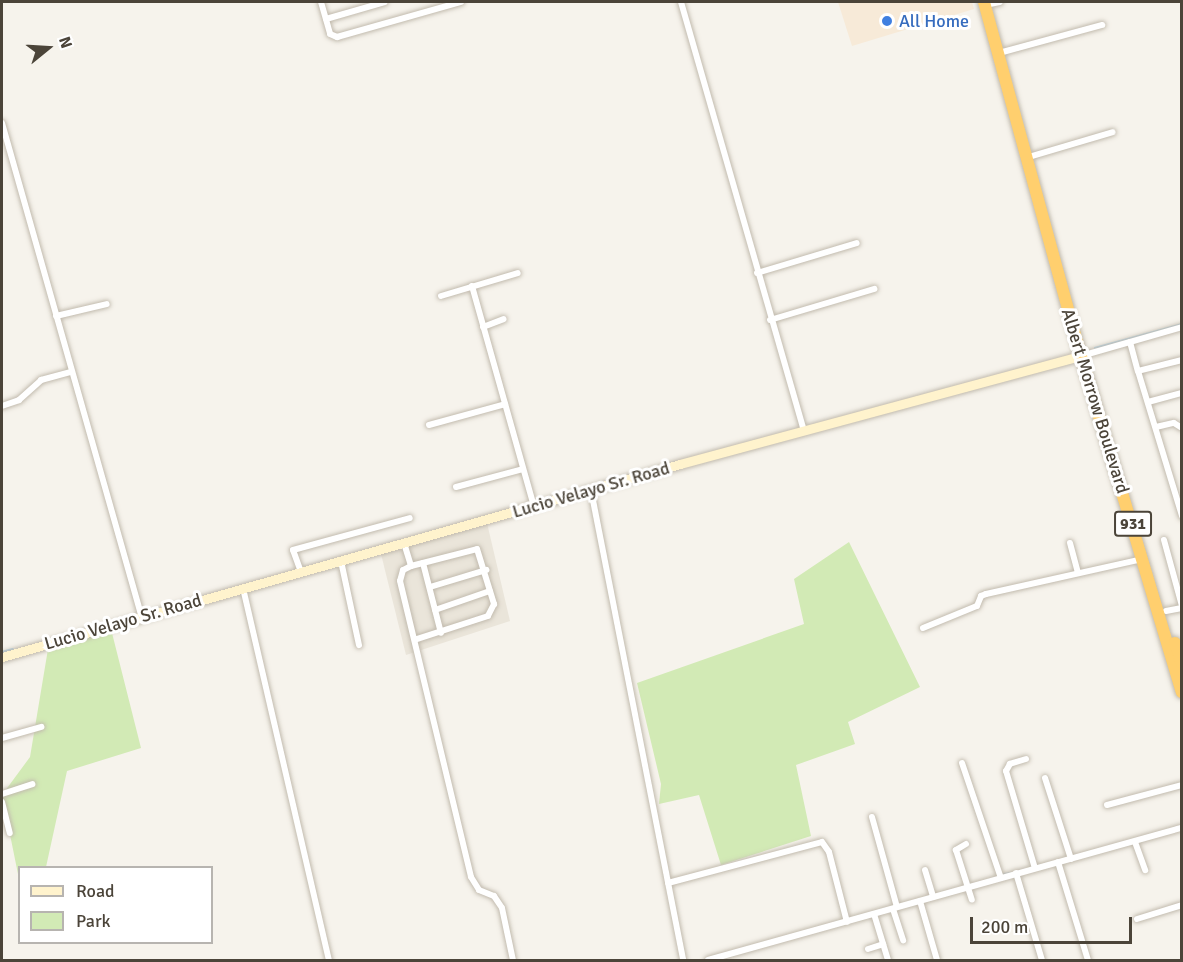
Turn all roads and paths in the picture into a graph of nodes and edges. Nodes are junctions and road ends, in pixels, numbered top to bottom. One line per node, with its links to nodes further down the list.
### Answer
1 (321, 2): 7 (street)
2 (385, 2): 7 (street)
3 (461, 2): 7 (street)
4 (681, 2): 18 (street)
5 (1000, 2): 6 (street)
6 (985, 3): 9 (highway, Albert Morrow Boulevard / 931)
7 (326, 19)
8 (1102, 26): 9 (street)
9 (999, 54): 12 (highway, Albert Morrow Boulevard / 931)
10 (2, 123): 13 (street)
11 (1113, 132): 15 (street)
12 (1024, 142): 15 (highway, Albert Morrow Boulevard / 931); 29 (highway, Albert Morrow Boulevard / 931)
13 (10, 152): 14 (street); 23 (street)
14 (2, 154)
15 (1032, 156): 29 (highway, Albert Morrow Boulevard / 931)
16 (857, 243): 18 (street)
17 (518, 273): 19 (street)
18 (757, 273): 25 (street)
19 (472, 286): 21 (street); 26 (street)
20 (874, 289): 25 (street)
21 (441, 296)
22 (107, 304): 23 (street)
23 (56, 316): 32 (street)
24 (504, 319): 26 (street)
25 (770, 320): 40 (street)
26 (483, 327): 35 (street)
27 (1182, 327): 28 (street, Lucio Velayo Sr. Road)
28 (1130, 342): 29 (street, Lucio Velayo Sr. Road); 31 (street)
29 (1085, 355): 40 (main road, Lucio Velayo Sr. Road); 50 (highway, Albert Morrow Boulevard / 931); 62 (highway, Albert Morrow Boulevard / 931)
30 (1182, 360): 31 (street)
31 (1138, 371): 34 (street)
32 (71, 372): 36 (street); 63 (street)
33 (1182, 393): 34 (street)
34 (1148, 402): 38 (street)
35 (505, 404): 37 (street); 41 (street)
36 (2, 406)
37 (429, 425)
38 (1156, 427): 39 (street); 45 (street)
39 (1182, 428)
40 (804, 431): 43 (main road, Lucio Velayo Sr. Road)
41 (523, 469): 42 (street); 44 (street)
42 (456, 487)
43 (591, 490): 44 (main road, Lucio Velayo Sr. Road); 93 (street)
44 (534, 506): 48 (main road, Lucio Velayo Sr. Road)
45 (1182, 516)
46 (410, 518): 55 (street)
47 (1164, 540): 60 (street)
48 (404, 543): 51 (main road, Lucio Velayo Sr. Road); 53 (street)
49 (1070, 543): 56 (street)
50 (1144, 559): 56 (street); 70 (highway, Albert Morrow Boulevard / 931)
51 (341, 561): 55 (main road, Lucio Velayo Sr. Road); 67 (street)
52 (423, 563): 53 (street); 54 (street); 57 (street)
53 (411, 566): 66 (street)
54 (486, 570): 57 (street); 59 (street)
55 (301, 572): 58 (main road, Lucio Velayo Sr. Road)
56 (1078, 573): 64 (street)
57 (430, 587): 61 (street)
58 (243, 588): 63 (main road, Lucio Velayo Sr. Road); 106 (street)
59 (490, 591): 61 (street); 65 (street)
60 (1182, 607): 62 (street)
61 (435, 610): 65 (street)
62 (1166, 611): 69 (highway, Albert Morrow Boulevard / 931)
63 (142, 618): 68 (main road, Lucio Velayo Sr. Road)
64 (923, 628)
65 (441, 633): 66 (street)
66 (417, 639): 107 (street)
67 (359, 645)
68 (2, 657)
69 (1182, 663)
70 (1182, 692)
71 (41, 727): 72 (street)
72 (2, 738)
73 (1026, 759): 88 (street)
74 (962, 763): 92 (street)
75 (1045, 778): 86 (street)
76 (32, 784): 78 (street)
77 (1182, 785): 80 (street)
78 (2, 794)
79 (2, 802): 83 (street)
80 (1107, 805)
81 (872, 817): 99 (street)
82 (1182, 828): 84 (street)
83 (10, 833)
84 (1135, 842): 86 (street); 90 (street)
85 (966, 844): 94 (street)
86 (1071, 859): 87 (street)
87 (1058, 862): 88 (street); 113 (street)
88 (1035, 868): 91 (street)
89 (925, 870): 95 (street)
90 (1145, 870)
91 (1016, 873): 92 (street); 112 (street)
92 (1001, 878): 94 (street)
93 (668, 883): 102 (street); 108 (street)
94 (968, 887): 95 (street); 96 (street)
95 (933, 897): 97 (street)
96 (972, 900)
97 (920, 901): 99 (street); 111 (street)
98 (1182, 905): 101 (street)
99 (895, 908): 100 (street); 103 (street)
100 (874, 914): 102 (street); 104 (street)
101 (1137, 919)
102 (847, 921): 109 (street)
103 (903, 940)
104 (883, 944): 105 (street); 110 (street)
105 (868, 949)
106 (329, 960)
107 (513, 960)
108 (683, 960)
109 (708, 960)
110 (888, 960)
111 (937, 960)
112 (1042, 960)
113 (1088, 960)

